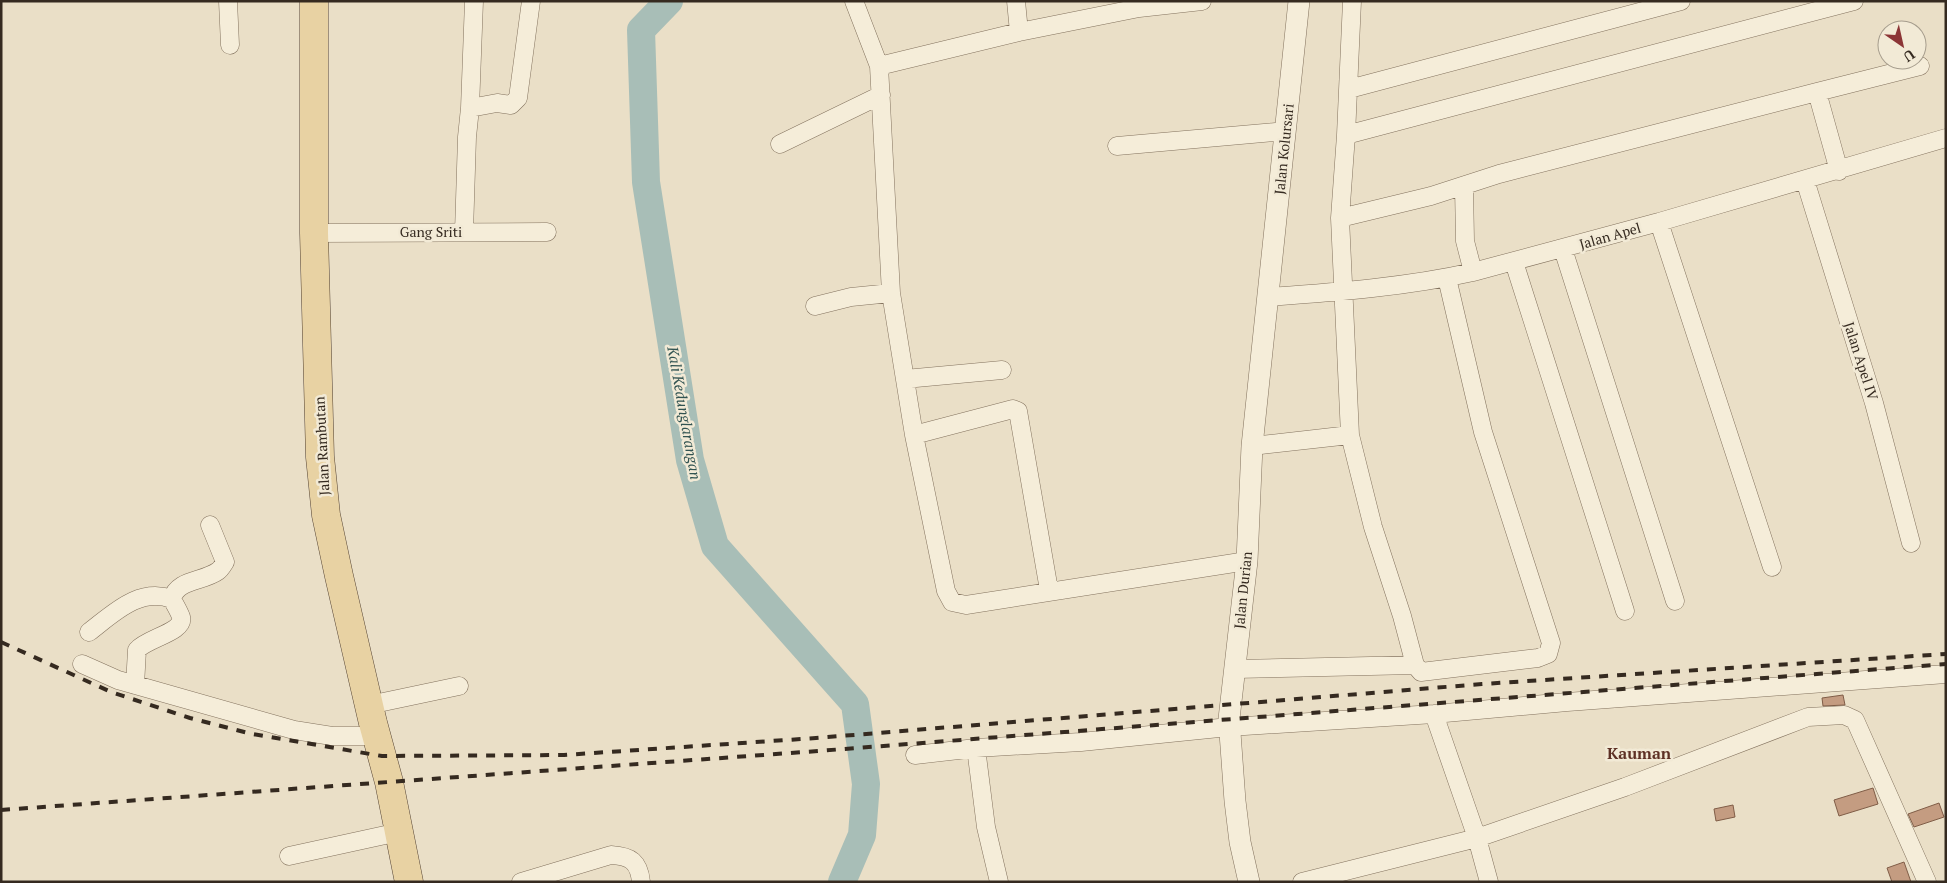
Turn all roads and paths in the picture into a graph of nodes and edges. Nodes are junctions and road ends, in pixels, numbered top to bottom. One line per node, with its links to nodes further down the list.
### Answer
1 (228, 1): 13 (street)
2 (314, 1): 30 (main road, Jalan Rambutan)
3 (474, 1): 19 (street)
4 (531, 1): 19 (street)
5 (854, 1): 14 (street)
6 (1016, 1): 12 (street)
7 (1299, 1): 20 (street, Jalan Kolursari)
8 (1352, 1): 16 (street)
9 (1681, 1): 16 (street)
10 (1854, 1): 21 (street)
11 (1195, 2): 12 (street)
12 (1020, 32): 14 (street)
13 (230, 46)
14 (879, 66): 18 (street)
15 (1904, 70): 17 (street)
16 (1348, 89): 21 (street)
17 (1817, 92): 25 (street); 27 (street)
18 (881, 95): 23 (street); 38 (street)
19 (470, 108): 31 (street)
20 (1286, 131): 24 (street); 39 (street, Jalan Kolursari)
21 (1346, 135): 28 (street)
22 (1946, 138): 25 (street, Jalan Apel)
23 (780, 144)
24 (1118, 146)
25 (1839, 171): 26 (street, Jalan Apel)
26 (1805, 180): 29 (street, Jalan Apel); 47 (street, Jalan Apel IV)
27 (1464, 186): 28 (street); 35 (street)
28 (1340, 218): 37 (street)
29 (1659, 222): 33 (street, Jalan Apel); 49 (street)
30 (314, 232): 31 (street, Gang Sriti); 61 (main road, Jalan Rambutan)
31 (464, 232): 32 (street, Gang Sriti)
32 (547, 232)
33 (1563, 249): 34 (street, Jalan Apel); 52 (street)
34 (1514, 262): 35 (street, Jalan Apel); 53 (street)
35 (1472, 272): 36 (street, Jalan Apel)
36 (1446, 278): 37 (street, Jalan Apel); 56 (street)
37 (1338, 291): 39 (street, Jalan Apel); 44 (street)
38 (892, 293): 40 (street); 42 (street)
39 (1268, 297): 45 (street, Jalan Durian)
40 (815, 306)
41 (1002, 370): 42 (street)
42 (905, 380): 43 (street)
43 (914, 434): 50 (street); 50 (street)
44 (1350, 435): 45 (street); 56 (street)
45 (1263, 445): 48 (street, Jalan Durian)
46 (210, 525): 51 (street)
47 (1911, 543)
48 (1247, 561): 50 (street); 57 (street, Jalan Durian)
49 (1772, 567)
50 (1049, 590)
51 (172, 599): 54 (street); 59 (street)
52 (1675, 601)
53 (1625, 611)
54 (89, 632)
55 (82, 664): 59 (street)
56 (1414, 665): 57 (street)
57 (1235, 669): 63 (street, Jalan Durian)
58 (1946, 674): 62 (street)
59 (135, 685): 64 (street)
60 (459, 686): 61 (street)
61 (369, 706): 64 (main road, Jalan Rambutan)
62 (1434, 714): 63 (street); 68 (street)
63 (1229, 727): 65 (street); 74 (street, Jalan Durian)
64 (376, 736): 67 (main road, Jalan Rambutan)
65 (976, 748): 66 (street); 73 (street)
66 (915, 755)
67 (399, 832): 69 (street); 70 (main road, Jalan Rambutan)
68 (1477, 838): 75 (street); 76 (street); 77 (street)
69 (289, 856)
70 (408, 882)
71 (521, 882): 72 (street)
72 (641, 882)
73 (999, 882)
74 (1250, 882)
75 (1302, 882)
76 (1489, 882)
77 (1927, 882)

